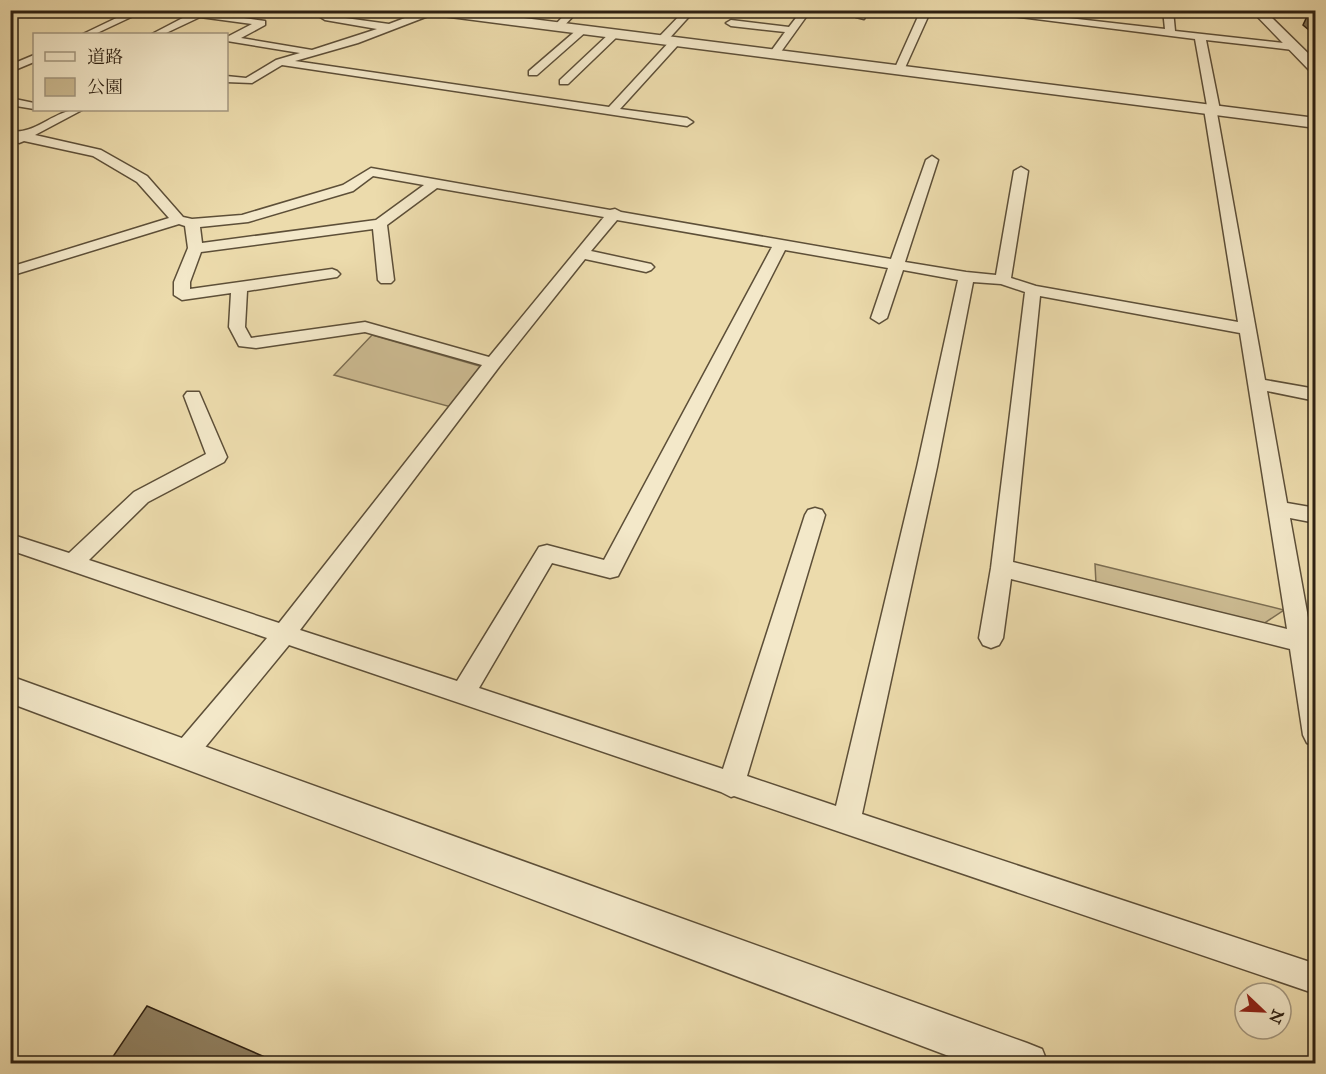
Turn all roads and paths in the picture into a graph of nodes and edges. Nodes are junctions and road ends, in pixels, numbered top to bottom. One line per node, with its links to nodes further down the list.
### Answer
1 (142, 10): 20 (street)
2 (427, 10): 11 (street)
3 (575, 10): 17 (street)
4 (691, 10): 25 (street)
5 (807, 10): 19 (street)
6 (926, 10): 33 (street)
7 (968, 10): 14 (street)
8 (1168, 10): 22 (street)
9 (1257, 10): 26 (street)
10 (316, 11): 16 (street)
11 (433, 11): 13 (street); 16 (street)
12 (203, 12): 21 (street); 27 (street)
13 (457, 12): 17 (street)
14 (1054, 15): 22 (street)
15 (731, 23): 19 (street)
16 (389, 27): 27 (street)
17 (558, 27): 18 (street)
18 (583, 30): 23 (street); 34 (street)
19 (792, 30): 28 (street)
20 (90, 33)
21 (159, 33)
22 (1170, 33): 24 (street)
23 (615, 34): 25 (street); 36 (street)
24 (1200, 36): 26 (street); 39 (street)
25 (669, 41): 28 (street); 41 (street)
26 (1293, 47): 32 (street)
27 (315, 52): 30 (street)
28 (774, 54): 33 (street)
29 (33, 58): 31 (street)
30 (280, 62): 35 (street); 41 (street)
31 (10, 69)
32 (1316, 69)
33 (899, 70): 39 (street)
34 (533, 73)
35 (228, 79)
36 (564, 82)
37 (10, 101): 38 (street)
38 (33, 106)
39 (1212, 110): 43 (street); 64 (street)
40 (73, 111): 44 (street)
41 (611, 112): 42 (street)
42 (687, 122)
43 (1316, 123)
44 (14, 139): 49 (street)
45 (932, 160): 54 (street)
46 (1021, 171): 60 (street)
47 (434, 184): 48 (street); 49 (street); 50 (street)
48 (615, 213): 51 (street); 53 (street)
49 (185, 221): 52 (street); 56 (street)
50 (380, 224): 52 (street); 59 (street)
51 (782, 244): 54 (street); 79 (street)
52 (195, 248): 61 (street)
53 (582, 254): 55 (street); 65 (street)
54 (899, 264): 58 (street); 63 (street)
55 (646, 267)
56 (10, 272)
57 (332, 274): 61 (street)
58 (966, 277): 60 (street); 83 (street)
59 (386, 279)
60 (1003, 280): 62 (street)
61 (239, 288): 65 (street)
62 (1033, 290): 64 (street); 74 (street)
63 (879, 318)
64 (1247, 329): 66 (street)
65 (493, 363): 75 (street)
66 (1257, 384): 67 (street); 69 (street)
67 (1316, 395)
68 (193, 396): 73 (street)
69 (1277, 508): 71 (street); 77 (street)
70 (815, 515): 82 (street)
71 (1316, 516)
72 (10, 542): 73 (street)
73 (73, 563): 75 (street)
74 (1002, 568): 76 (street); 77 (street)
75 (283, 635): 79 (street); 81 (street)
76 (991, 638)
77 (1299, 642): 80 (street)
78 (10, 689): 81 (street)
79 (462, 695): 82 (street)
80 (1316, 735)
81 (184, 754): 85 (street)
82 (731, 785): 83 (street)
83 (846, 823): 84 (street)
84 (1316, 979)
85 (1028, 1064)

